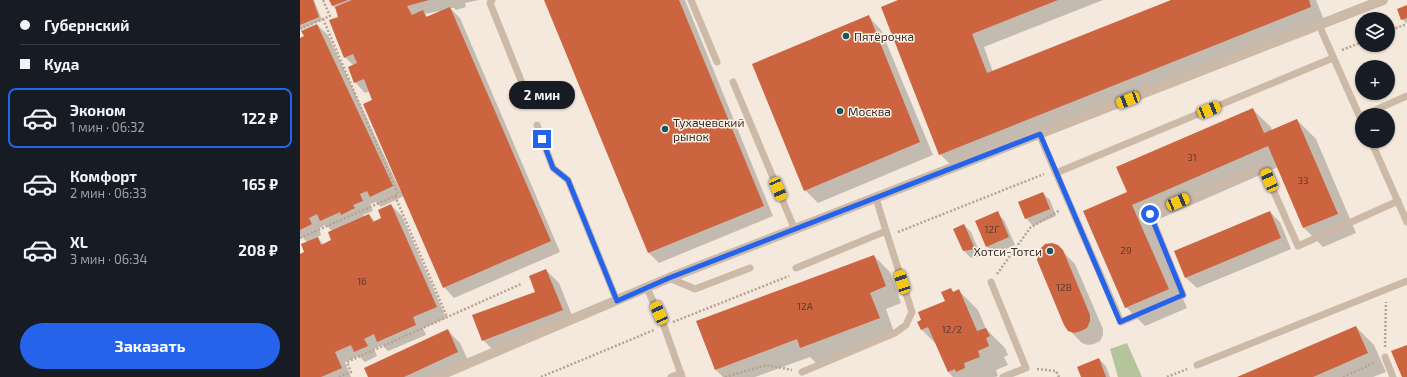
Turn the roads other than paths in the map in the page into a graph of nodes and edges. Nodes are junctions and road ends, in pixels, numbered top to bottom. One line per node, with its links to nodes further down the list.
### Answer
1 (492, 0): 9 (lane)
2 (692, 0): 6 (lane)
3 (1383, 0): 4 (street)
4 (1319, 25): 5 (lane); 13 (street)
5 (1333, 56): 10 (lane); 15 (lane)
6 (717, 62)
7 (733, 82): 19 (lane)
8 (1407, 96): 11 (lane)
9 (530, 103)
10 (1358, 108)
11 (1381, 108)
12 (537, 125): 27 (lane)
13 (1040, 134): 15 (lane); 16 (street)
14 (1374, 148): 17 (lane)
15 (1055, 171): 17 (lane)
16 (876, 198): 19 (street); 20 (lane)
17 (1398, 201): 18 (lane)
18 (1407, 222)
19 (795, 230): 23 (street)
20 (887, 234): 22 (lane); 30 (lane)
21 (750, 268): 23 (lane)
22 (795, 271)
23 (669, 278): 26 (street)
24 (1407, 281): 29 (lane)
25 (991, 282): 34 (lane)
26 (647, 288): 27 (street); 31 (lane)
27 (617, 301): 32 (street)
28 (1385, 357): 35 (lane)
29 (1197, 366)
30 (802, 372)
31 (681, 375): 33 (lane)
32 (436, 377)
33 (671, 377)
34 (1002, 377)
35 (1393, 377)

